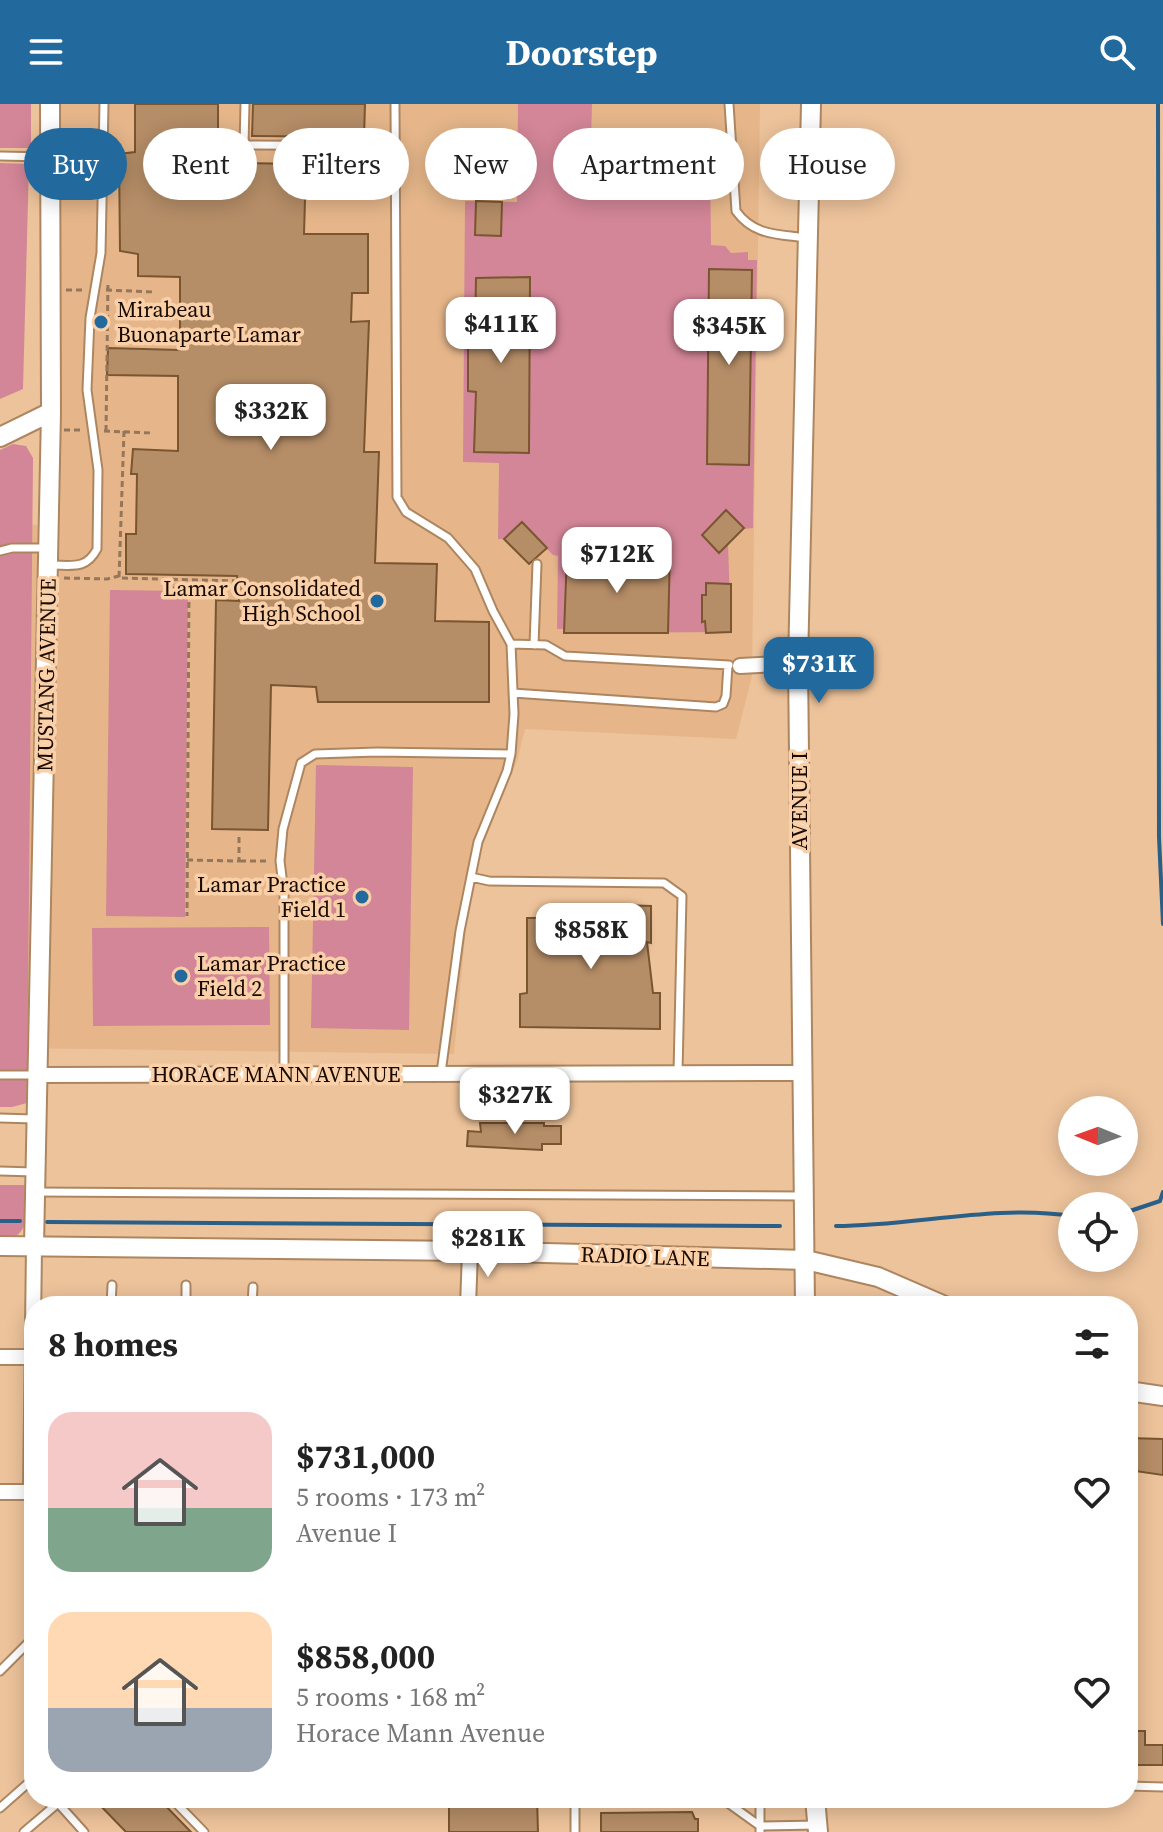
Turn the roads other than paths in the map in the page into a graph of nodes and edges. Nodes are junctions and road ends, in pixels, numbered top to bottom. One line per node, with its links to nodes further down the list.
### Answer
1 (50, 104): 7 (street, MUSTANG AVENUE)
2 (104, 104): 18 (lane)
3 (245, 104): 9 (lane)
4 (395, 104): 8 (lane)
5 (729, 104): 14 (lane)
6 (811, 104): 14 (street, AVENUE I)
7 (50, 128)
8 (395, 128)
9 (273, 145)
10 (0, 156): 11 (lane)
11 (24, 156)
12 (50, 200): 15 (street, MUSTANG AVENUE)
13 (395, 200): 20 (lane)
14 (808, 238): 22 (street, AVENUE I)
15 (51, 412): 16 (street); 18 (street, MUSTANG AVENUE)
16 (0, 437)
17 (0, 551): 18 (lane)
18 (48, 564): 32 (street, MUSTANG AVENUE)
19 (537, 564): 21 (lane)
20 (511, 644): 21 (lane); 24 (lane)
21 (534, 645): 23 (lane)
22 (798, 663): 23 (street); 30 (street, AVENUE I)
23 (734, 665): 24 (lane)
24 (513, 693): 25 (lane)
25 (511, 754): 26 (lane); 27 (lane)
26 (471, 877): 28 (lane); 29 (lane)
27 (284, 1073): 28 (street, HORACE MANN AVENUE); 32 (street, HORACE MANN AVENUE)
28 (441, 1073): 29 (street, HORACE MANN AVENUE)
29 (678, 1073): 30 (street, HORACE MANN AVENUE)
30 (802, 1073): 38 (street, AVENUE I)
31 (0, 1075): 32 (lane)
32 (38, 1075): 34 (street, MUSTANG AVENUE)
33 (0, 1118): 34 (lane)
34 (37, 1119): 36 (street, MUSTANG AVENUE)
35 (0, 1171): 36 (lane)
36 (36, 1172): 37 (street, MUSTANG AVENUE)
37 (35, 1192): 38 (lane); 40 (street, MUSTANG AVENUE)
38 (804, 1196): 42 (street, AVENUE I)
39 (0, 1246): 40 (street, RADIO LANE)
40 (34, 1246): 41 (street, RADIO LANE); 46 (street)
41 (470, 1251): 42 (street, RADIO LANE); 50 (street)
42 (806, 1260): 51 (street, AVENUE I); 52 (street, RADIO LANE)
43 (112, 1285): 47 (lane)
44 (186, 1285): 48 (lane)
45 (253, 1287): 49 (lane)
46 (34, 1296)
47 (111, 1296)
48 (186, 1296)
49 (253, 1296)
50 (468, 1296)
51 (805, 1296)
52 (922, 1296)
53 (0, 1357): 54 (street)
54 (24, 1357)
55 (1138, 1392): 56 (street)
56 (1163, 1396)
57 (0, 1492): 58 (street)
58 (24, 1492)
59 (24, 1647): 60 (lane)
60 (0, 1671)
61 (1138, 1786): 63 (lane)
62 (24, 1787): 64 (lane)
63 (1163, 1787)
64 (0, 1808)
65 (52, 1808): 74 (lane)
66 (67, 1808): 75 (lane)
67 (181, 1808): 76 (lane)
68 (575, 1808): 77 (lane)
69 (734, 1808): 73 (lane)
70 (760, 1808): 73 (lane)
71 (816, 1808): 72 (street)
72 (818, 1828): 73 (lane)
73 (760, 1829)
74 (26, 1831)
75 (84, 1832)
76 (204, 1832)
77 (575, 1832)

